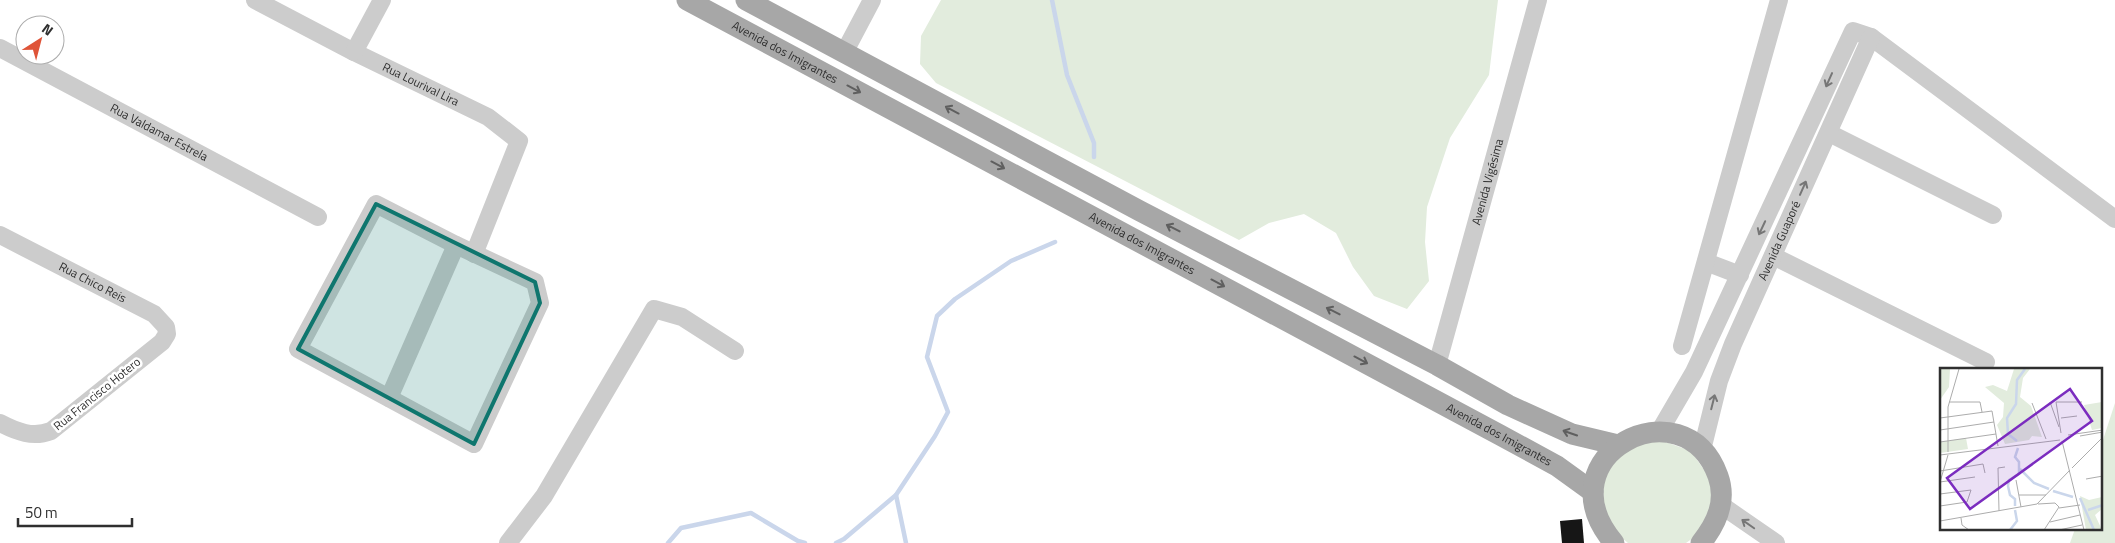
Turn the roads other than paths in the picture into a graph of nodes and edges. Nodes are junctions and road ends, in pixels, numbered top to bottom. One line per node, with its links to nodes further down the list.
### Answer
1 (255, 0): 10 (street, Rua Lourival Lira)
2 (382, 0): 10 (street)
3 (687, 0): 34 (main road, Avenida dos Imigrantes, one-way to 34)
4 (746, 0): 11 (main road)
5 (872, 0): 11 (street)
6 (1538, 0): 28 (street, Avenida Vigésima)
7 (1779, 0): 22 (street)
8 (1871, 36): 12 (street, Avenida Guaporé); 13 (street, Avenida Guaporé, one-way to 13); 17 (street)
9 (0, 48): 16 (street, Rua Valdamar Estrela)
10 (354, 52): 20 (street, Rua Lourival Lira)
11 (844, 53): 28 (main road, one-way to 11)
12 (1829, 133): 14 (street, Avenida Guaporé); 15 (street)
13 (1799, 147): 14 (street); 23 (street, Avenida Guaporé, one-way to 23)
14 (1818, 154): 21 (street, Avenida Guaporé, one-way to 14)
15 (1993, 215)
16 (318, 218)
17 (2115, 219)
18 (0, 235): 24 (street, Rua Chico Reis)
19 (456, 245): 20 (street); 29 (street); 29 (street)
20 (474, 254): 29 (street)
21 (1773, 256): 27 (street); 33 (street, Avenida Guaporé, one-way to 21)
22 (1706, 262): 23 (street); 25 (street)
23 (1740, 275): 31 (street, Avenida Guaporé)
24 (162, 342): 30 (street, Rua Francisco Hotero)
25 (1682, 346)
26 (735, 351): 37 (street)
27 (1986, 362)
28 (1437, 364): 32 (main road, one-way to 28)
29 (389, 398)
30 (0, 423)
31 (1659, 432): 32 (main road); 33 (main road)
32 (1618, 445): 34 (main road)
33 (1702, 450): 35 (main road)
34 (1593, 492): 36 (main road)
35 (1721, 505): 38 (main road); 39 (street, one-way to 35)
36 (1606, 538)
37 (508, 543)
38 (1702, 543)
39 (1776, 543)

